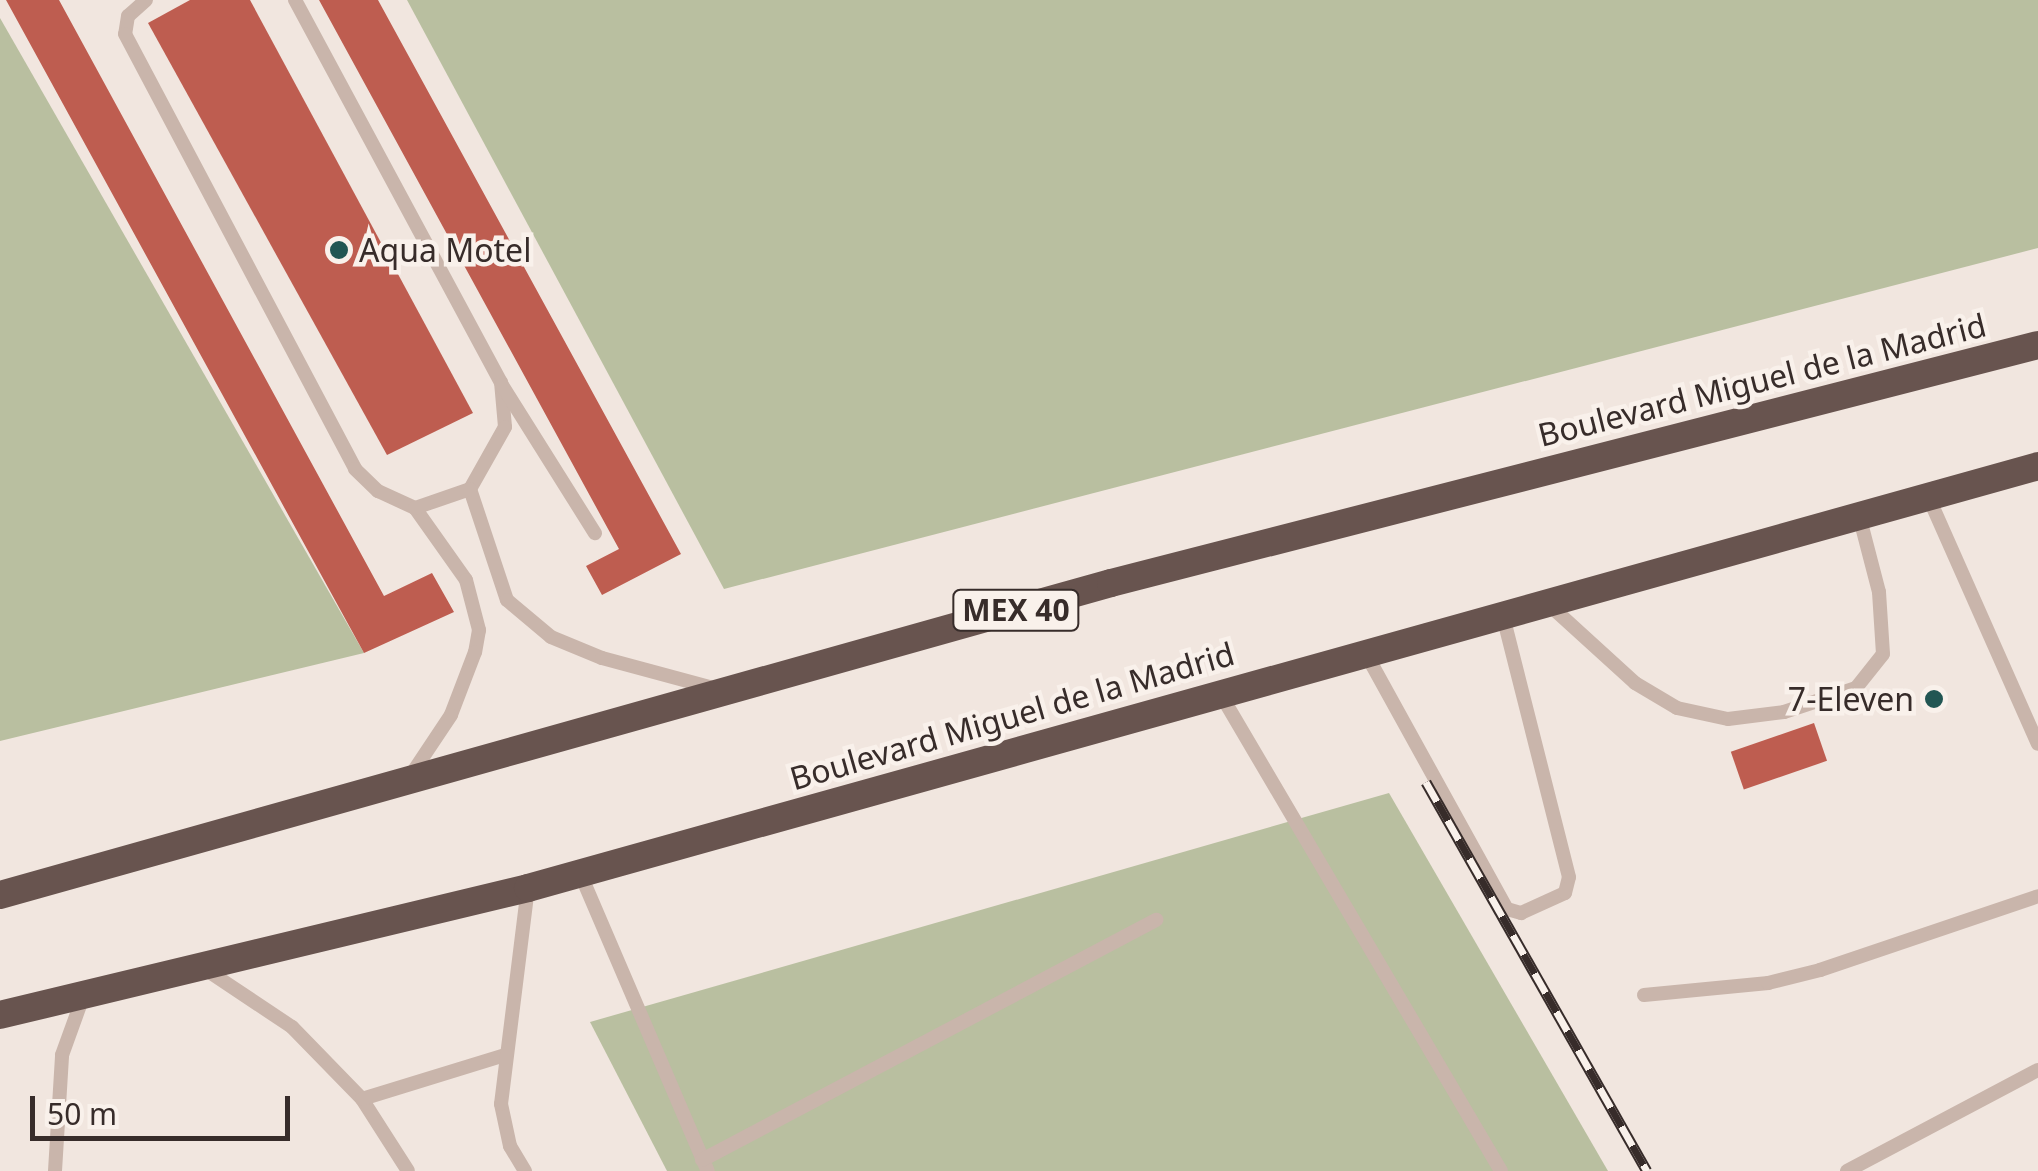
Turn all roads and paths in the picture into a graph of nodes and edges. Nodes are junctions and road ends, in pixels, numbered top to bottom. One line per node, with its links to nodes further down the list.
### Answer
1 (146, 0): 8 (lane)
2 (295, 0): 4 (lane)
3 (2038, 345): 14 (highway, Boulevard Miguel de la Madrid / MEX 40)
4 (500, 382): 6 (lane); 10 (lane)
5 (2038, 466): 7 (highway, Boulevard Miguel de la Madrid)
6 (470, 489): 8 (lane); 14 (lane)
7 (1928, 496): 9 (highway, Boulevard Miguel de la Madrid); 16 (lane)
8 (415, 508): 17 (lane)
9 (1859, 516): 11 (highway, Boulevard Miguel de la Madrid); 11 (lane)
10 (595, 533)
11 (1545, 601): 12 (highway, Boulevard Miguel de la Madrid)
12 (1502, 612): 13 (highway, Boulevard Miguel de la Madrid); 13 (lane)
13 (1364, 651): 15 (highway, Boulevard Miguel de la Madrid)
14 (727, 691): 17 (highway, Boulevard Miguel de la Madrid / MEX 40)
15 (1221, 695): 18 (highway, Boulevard Miguel de la Madrid); 34 (lane)
16 (2038, 744)
17 (406, 782): 20 (highway, Boulevard Miguel de la Madrid / MEX 40)
18 (580, 873): 19 (highway, Boulevard Miguel de la Madrid); 30 (lane)
19 (528, 888): 23 (highway, Boulevard Miguel de la Madrid); 27 (lane)
20 (4, 892)
21 (2038, 896): 24 (lane)
22 (1156, 920): 30 (lane)
23 (204, 968): 25 (highway, Boulevard Miguel de la Madrid); 29 (lane)
24 (1644, 995)
25 (82, 998): 26 (highway, Boulevard Miguel de la Madrid); 31 (lane)
26 (4, 1020)
27 (505, 1055): 29 (lane); 33 (lane)
28 (2038, 1070): 35 (lane)
29 (362, 1099): 32 (lane)
30 (705, 1165)
31 (56, 1171)
32 (408, 1171)
33 (525, 1171)
34 (1502, 1171)
35 (1847, 1171)

